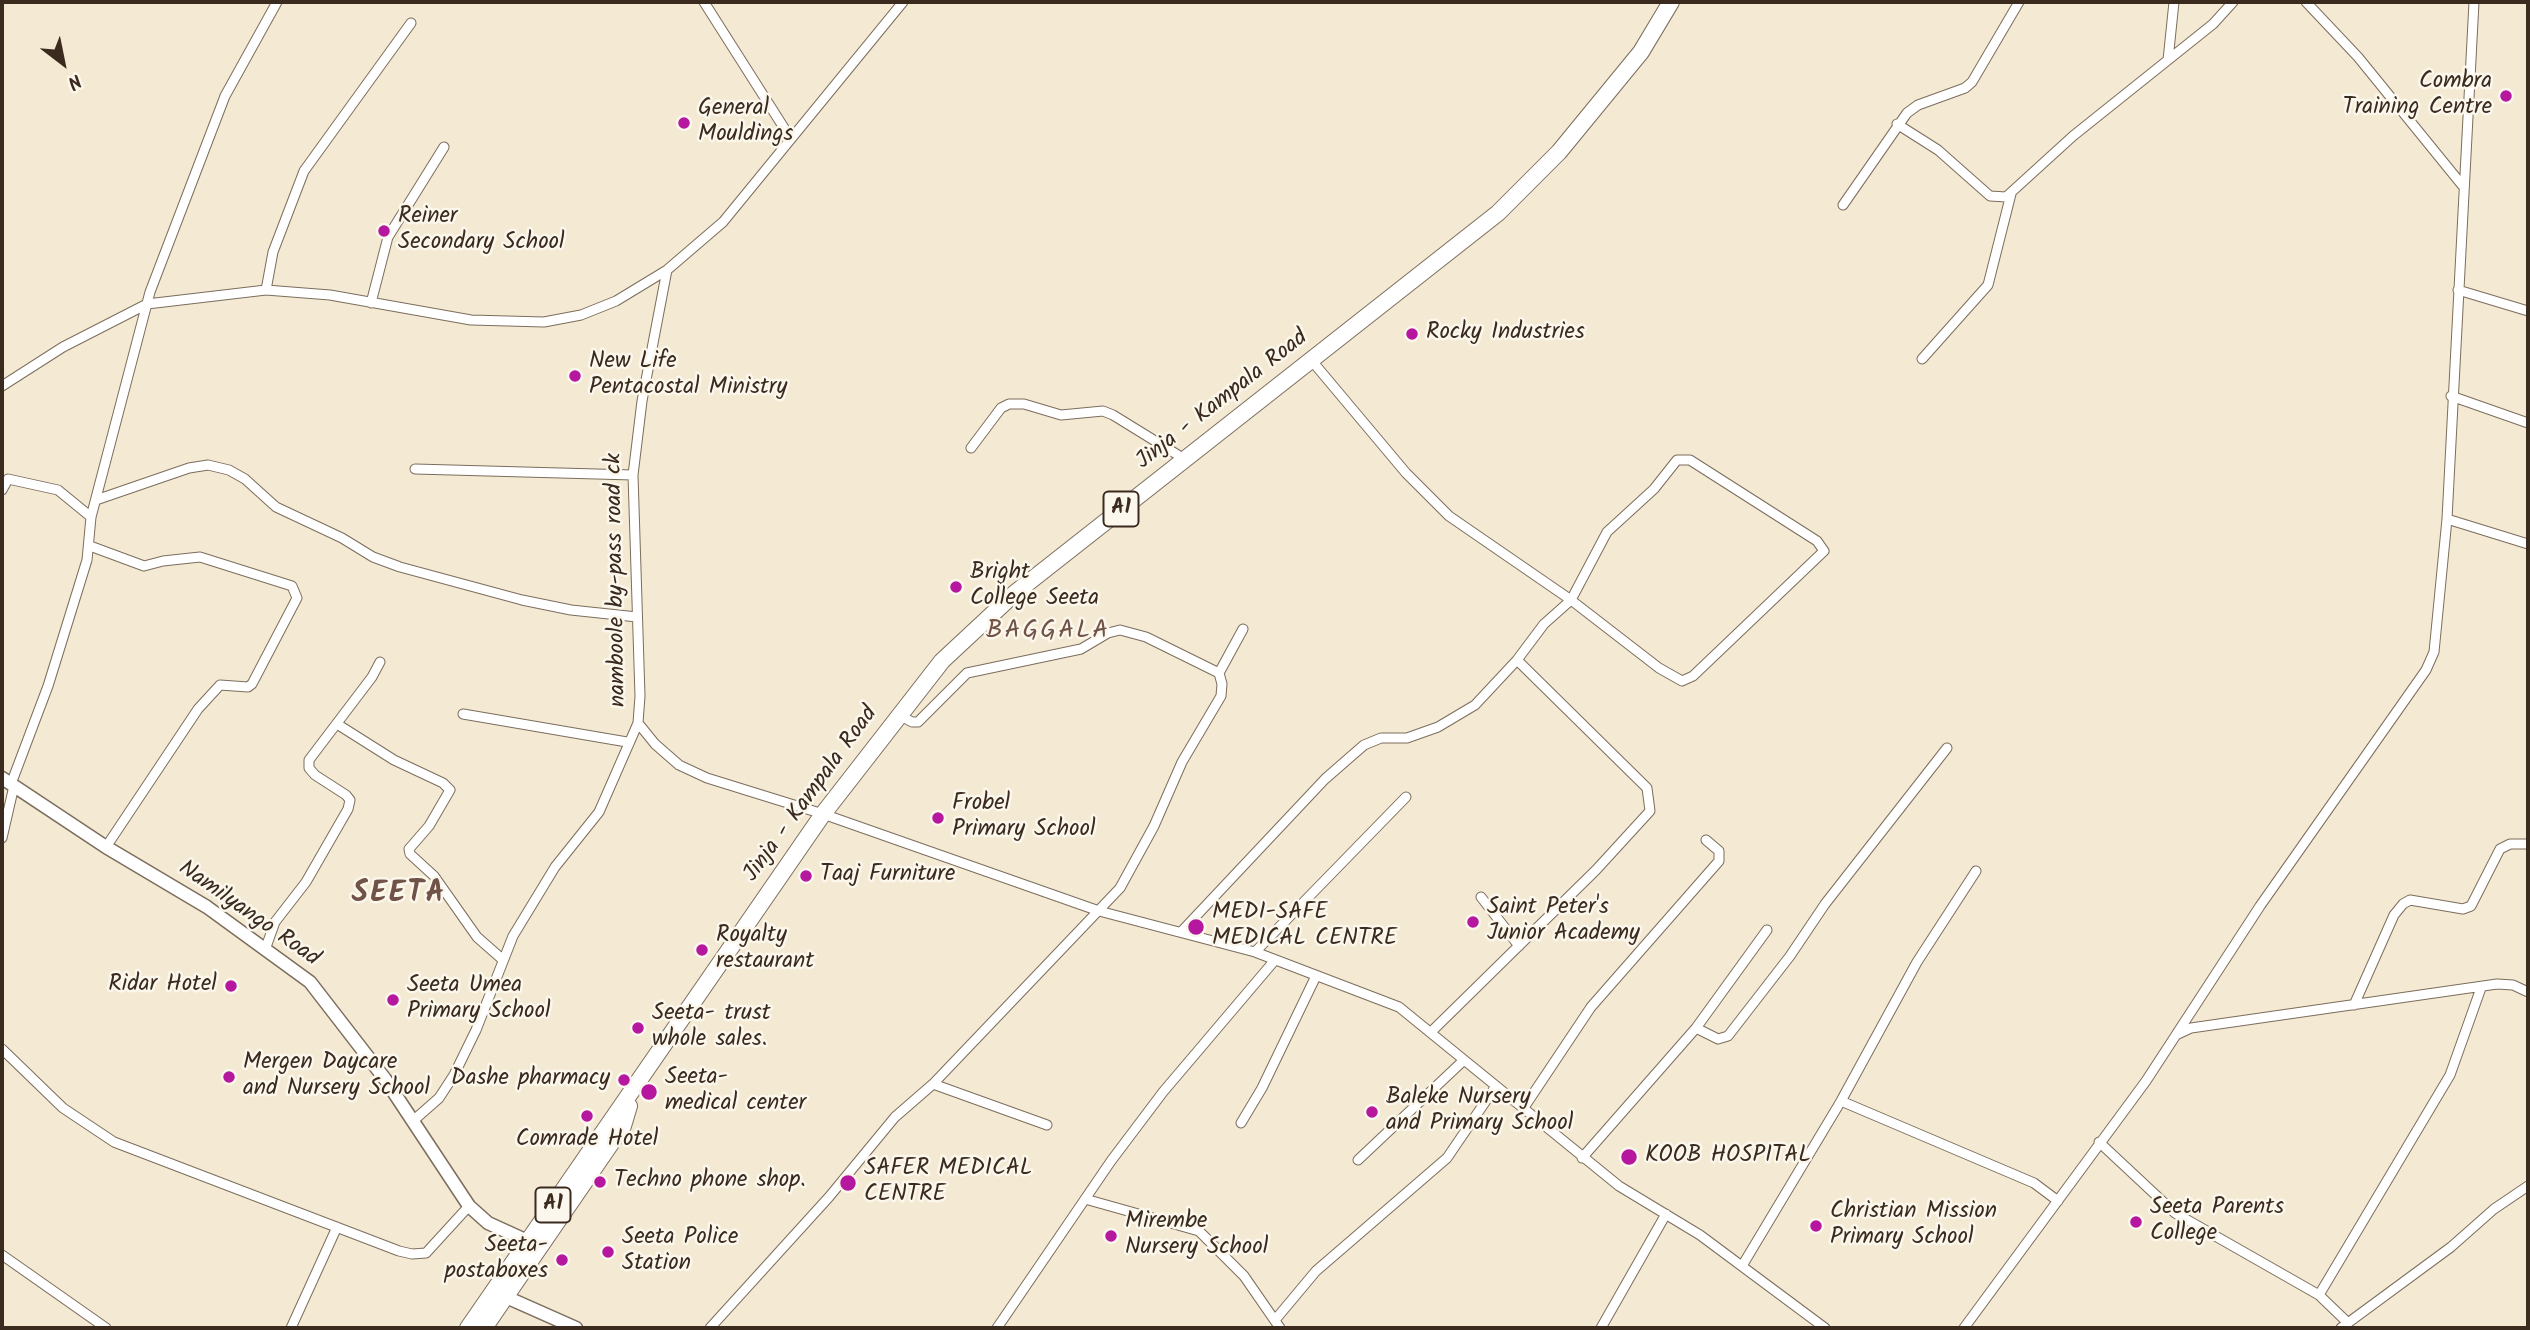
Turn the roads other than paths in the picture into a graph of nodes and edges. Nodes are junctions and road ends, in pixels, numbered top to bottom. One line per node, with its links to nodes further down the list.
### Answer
1 (277, 2): 22 (street)
2 (704, 2): 13 (street)
3 (904, 2): 13 (street)
4 (1671, 2): 25 (highway, Jinja - Kampala Road / A1)
5 (2019, 2): 12 (street)
6 (2174, 2): 11 (street)
7 (2233, 2): 11 (street)
8 (2306, 2): 15 (street)
9 (2474, 2): 15 (street)
10 (411, 23): 19 (street)
11 (2168, 60): 16 (street)
12 (1897, 124): 16 (street); 17 (street)
13 (791, 139): 18 (street)
14 (444, 147): 21 (street)
15 (2462, 185): 20 (street)
16 (2011, 194): 24 (street)
17 (1843, 205)
18 (667, 270): 21 (street); 32 (street, namboole by-pass road ck)
19 (267, 290): 21 (street); 22 (street)
20 (2458, 290): 23 (street); 27 (street)
21 (371, 303)
22 (147, 304): 26 (street); 34 (street)
23 (2528, 312)
24 (1923, 359)
25 (1312, 361): 30 (highway, Jinja - Kampala Road / A1); 39 (street)
26 (2, 386)
27 (2451, 396): 28 (street); 36 (street)
28 (2528, 423)
29 (971, 447): 30 (street)
30 (1186, 460): 46 (highway, Jinja - Kampala Road / A1)
31 (415, 469): 32 (street)
32 (633, 475): 40 (street, namboole by-pass road ck)
33 (2, 490): 35 (street)
34 (96, 500): 35 (street); 40 (street)
35 (91, 517): 38 (street)
36 (2447, 520): 37 (street); 74 (street)
37 (2528, 544)
38 (90, 546): 51 (street); 57 (street)
39 (1571, 600): 39 (street); 42 (street)
40 (636, 617): 47 (street, namboole by-pass road ck)
41 (1243, 629): 44 (street)
42 (1517, 660): 62 (street); 63 (street)
43 (380, 662): 48 (street)
44 (1219, 673): 46 (street); 60 (street)
45 (463, 714): 49 (street)
46 (899, 715): 53 (highway, Jinja - Kampala Road / A1)
47 (638, 723): 49 (street); 53 (street, namboole by-pass road ck)
48 (337, 724): 64 (street); 66 (street)
49 (627, 742): 66 (street)
50 (1947, 748): 72 (street)
51 (9, 783): 54 (street); 57 (main road, Namilyango Road)
52 (1406, 797): 65 (street)
53 (823, 814): 60 (street, namboole by-pass road ck); 93 (highway, Jinja - Kampala Road / A1)
54 (2, 838)
55 (1706, 840): 80 (street)
56 (2528, 844): 71 (street)
57 (106, 847): 64 (main road, Namilyango Road)
58 (1976, 871): 79 (street)
59 (1481, 897): 63 (street)
60 (1099, 911): 62 (street, namboole by-pass road ck); 77 (street)
61 (1767, 930): 72 (street)
62 (1181, 932): 65 (street, namboole by-pass road ck)
63 (1519, 946): 73 (street)
64 (266, 947): 81 (main road, Namilyango Road)
65 (1255, 952): 67 (street, namboole by-pass road ck)
66 (502, 959): 81 (street)
67 (1275, 960): 68 (street, namboole by-pass road ck); 88 (street)
68 (1316, 976): 73 (street, namboole by-pass road ck); 82 (street)
69 (2481, 988): 70 (street); 71 (street); 97 (street)
70 (2528, 992)
71 (2354, 1005): 74 (street)
72 (1696, 1028): 85 (street)
73 (1432, 1032): 76 (street, namboole by-pass road ck)
74 (2175, 1036): 84 (street)
75 (2, 1049): 92 (street)
76 (1464, 1060): 78 (street, namboole by-pass road ck); 86 (street)
77 (933, 1084): 83 (street); 105 (street)
78 (1496, 1086): 80 (street, namboole by-pass road ck); 98 (street)
79 (1841, 1101): 89 (street); 95 (street)
80 (1523, 1109): 85 (street, namboole by-pass road ck)
81 (414, 1120): 90 (main road, Namilyango Road)
82 (1241, 1124)
83 (1047, 1125)
84 (2099, 1142): 89 (street); 97 (street)
85 (1582, 1158): 91 (street, namboole by-pass road ck)
86 (1358, 1160)
87 (2528, 1186): 99 (street)
88 (1085, 1199): 98 (street); 106 (street)
89 (2058, 1201): 109 (street)
90 (469, 1206): 92 (street); 93 (main road, Namilyango Road)
91 (1666, 1214): 95 (street, namboole by-pass road ck); 107 (street)
92 (337, 1227): 101 (street)
93 (535, 1244): 96 (highway, Jinja - Kampala Road / A1)
94 (2, 1255): 100 (street)
95 (1742, 1266): 108 (street, namboole by-pass road ck)
96 (500, 1294): 102 (highway, Jinja - Kampala Road / A1); 103 (highway, Jinja - Kampala Road / A1); 104 (main road)
97 (2319, 1295): 99 (street)
98 (1277, 1324)
99 (2344, 1325)
100 (106, 1328)
101 (291, 1328)
102 (468, 1328)
103 (484, 1328)
104 (576, 1328)
105 (710, 1328)
106 (997, 1328)
107 (1601, 1328)
108 (1825, 1328)
109 (1964, 1328)

